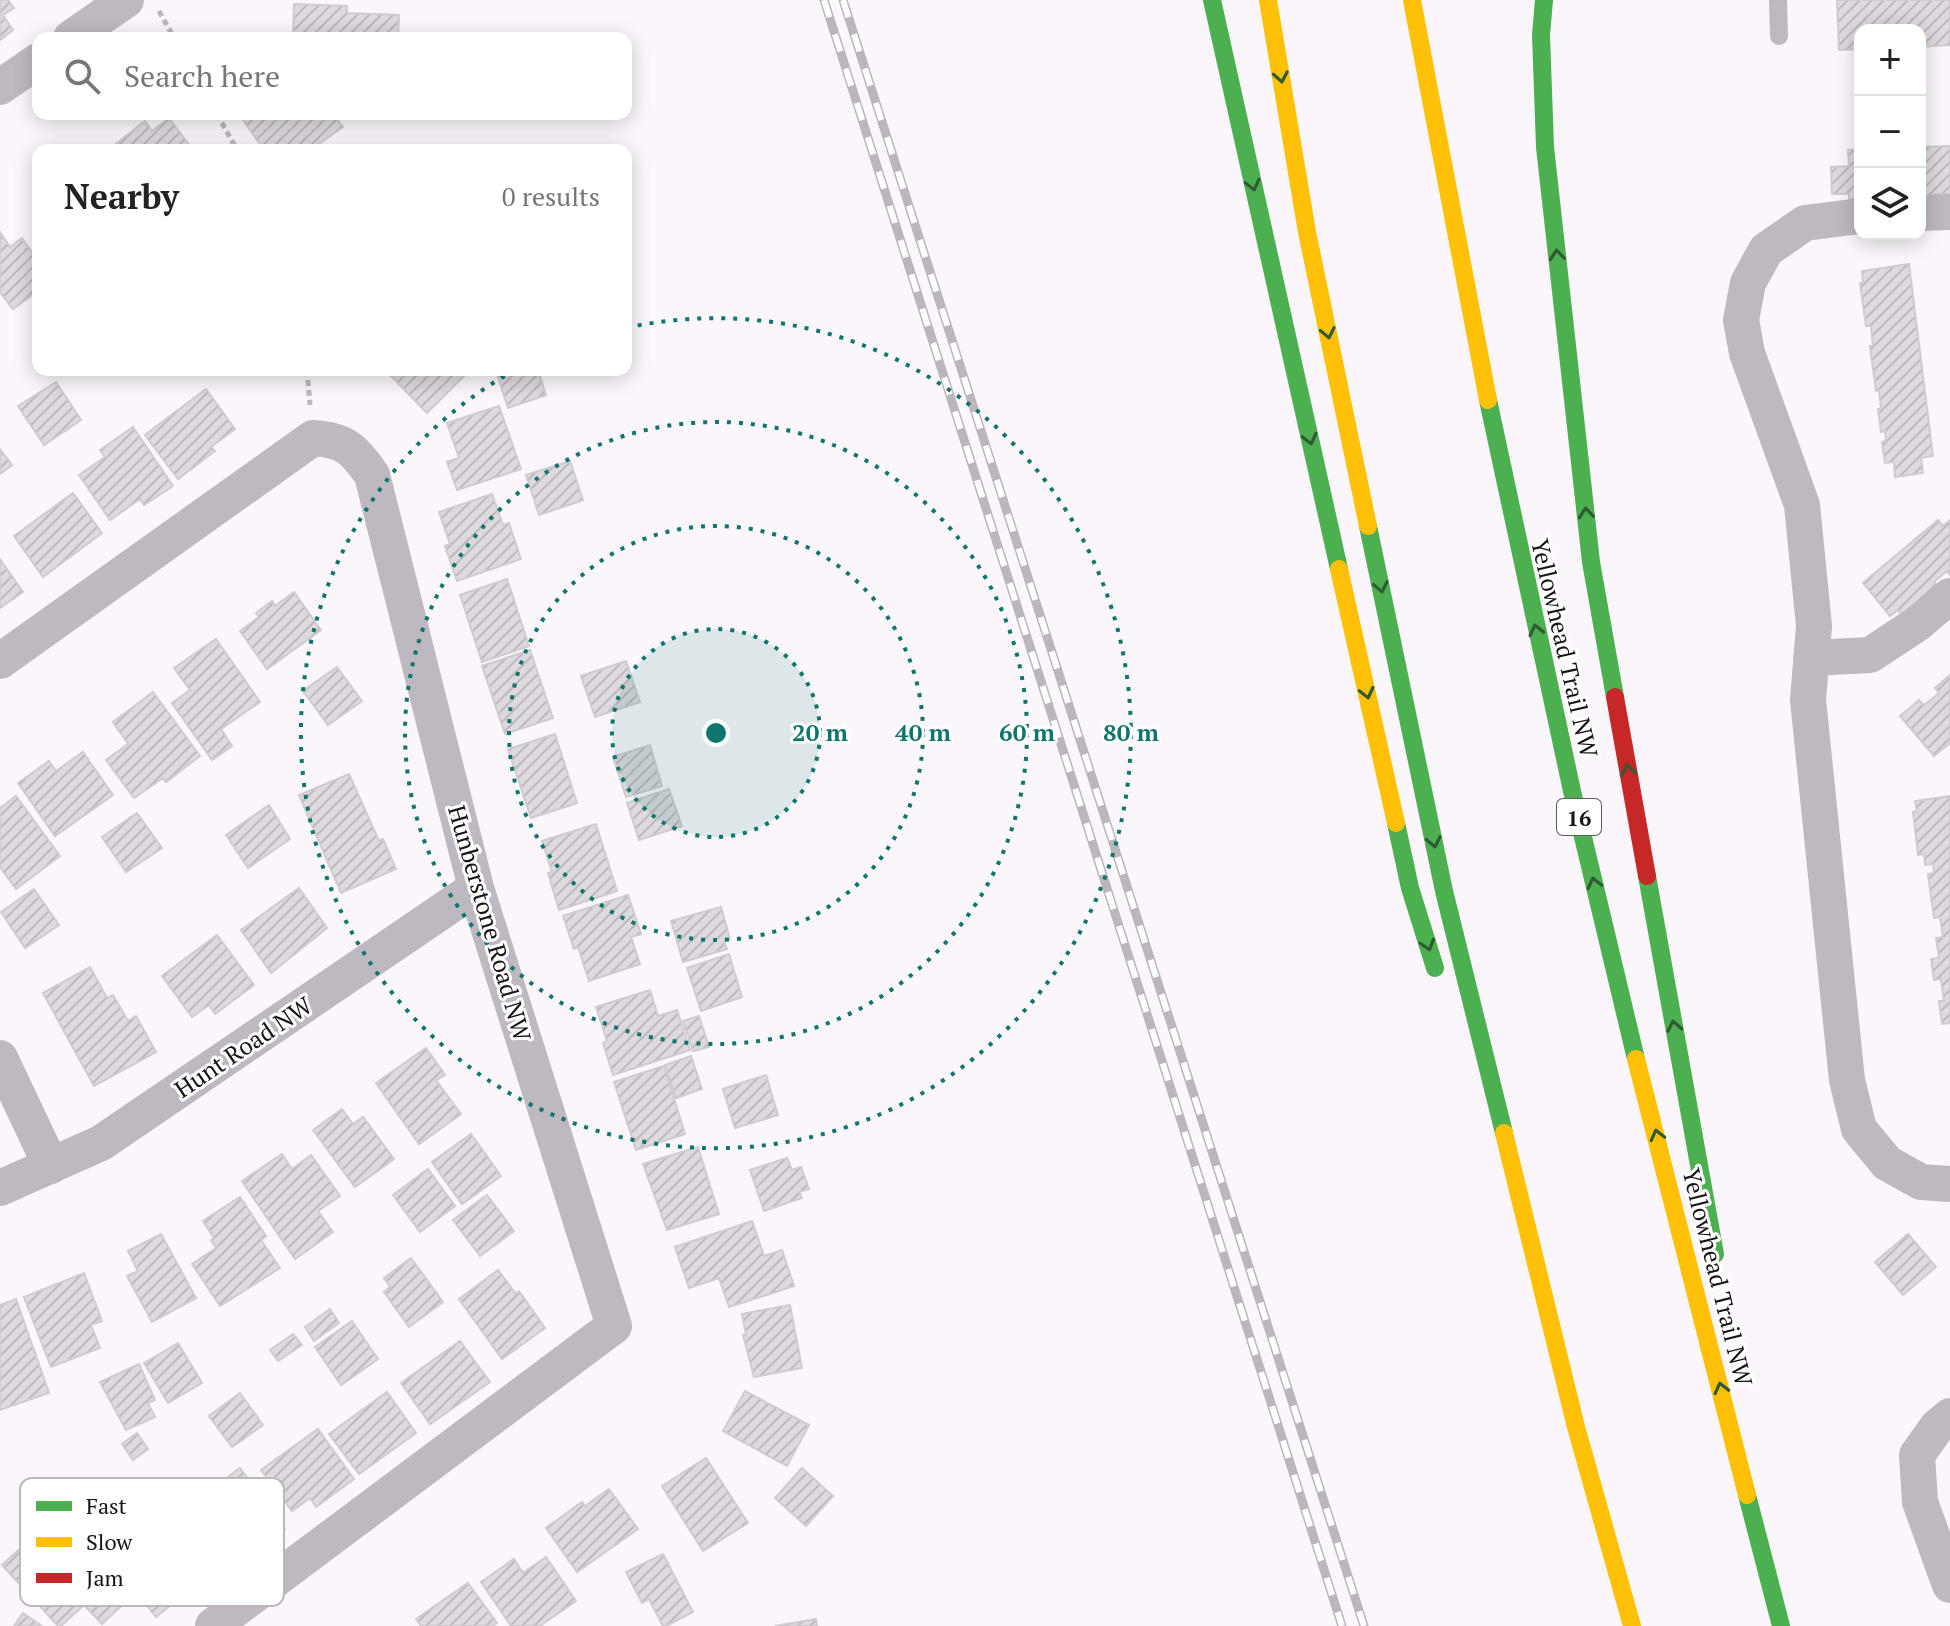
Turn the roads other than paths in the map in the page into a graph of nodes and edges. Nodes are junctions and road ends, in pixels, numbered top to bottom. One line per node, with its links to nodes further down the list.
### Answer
1 (126, 0): 7 (street)
2 (1212, 0): 18 (highway, one-way to 18)
3 (1268, 0): 27 (highway, one-way to 27)
4 (1412, 0): 33 (highway, Yellowhead Trail NW / 16, one-way to 4)
5 (1544, 0): 24 (highway, one-way to 5)
6 (1778, 0): 8 (lane)
7 (80, 32)
8 (1779, 36)
9 (32, 65): 10 (street)
10 (0, 87)
11 (1950, 212): 12 (street)
12 (1926, 213)
13 (1854, 217): 15 (street)
14 (1950, 596): 15 (street)
15 (1811, 658): 22 (street)
16 (0, 661): 17 (street, Hunberstone Road NW)
17 (476, 888): 21 (street, Hunt Road NW); 28 (street, Hunberstone Road NW)
18 (1438, 978)
19 (0, 1058): 21 (street)
20 (1484, 1128): 27 (highway)
21 (51, 1166): 23 (street, Hunt Road NW)
22 (1950, 1184)
23 (0, 1188)
24 (1717, 1269)
25 (1740, 1393): 33 (highway)
26 (1950, 1416): 29 (street)
27 (1576, 1427): 32 (highway)
28 (284, 1573)
29 (1950, 1585)
30 (240, 1606): 31 (street, Hunberstone Road NW)
31 (213, 1626)
32 (1632, 1626)
33 (1782, 1626)

